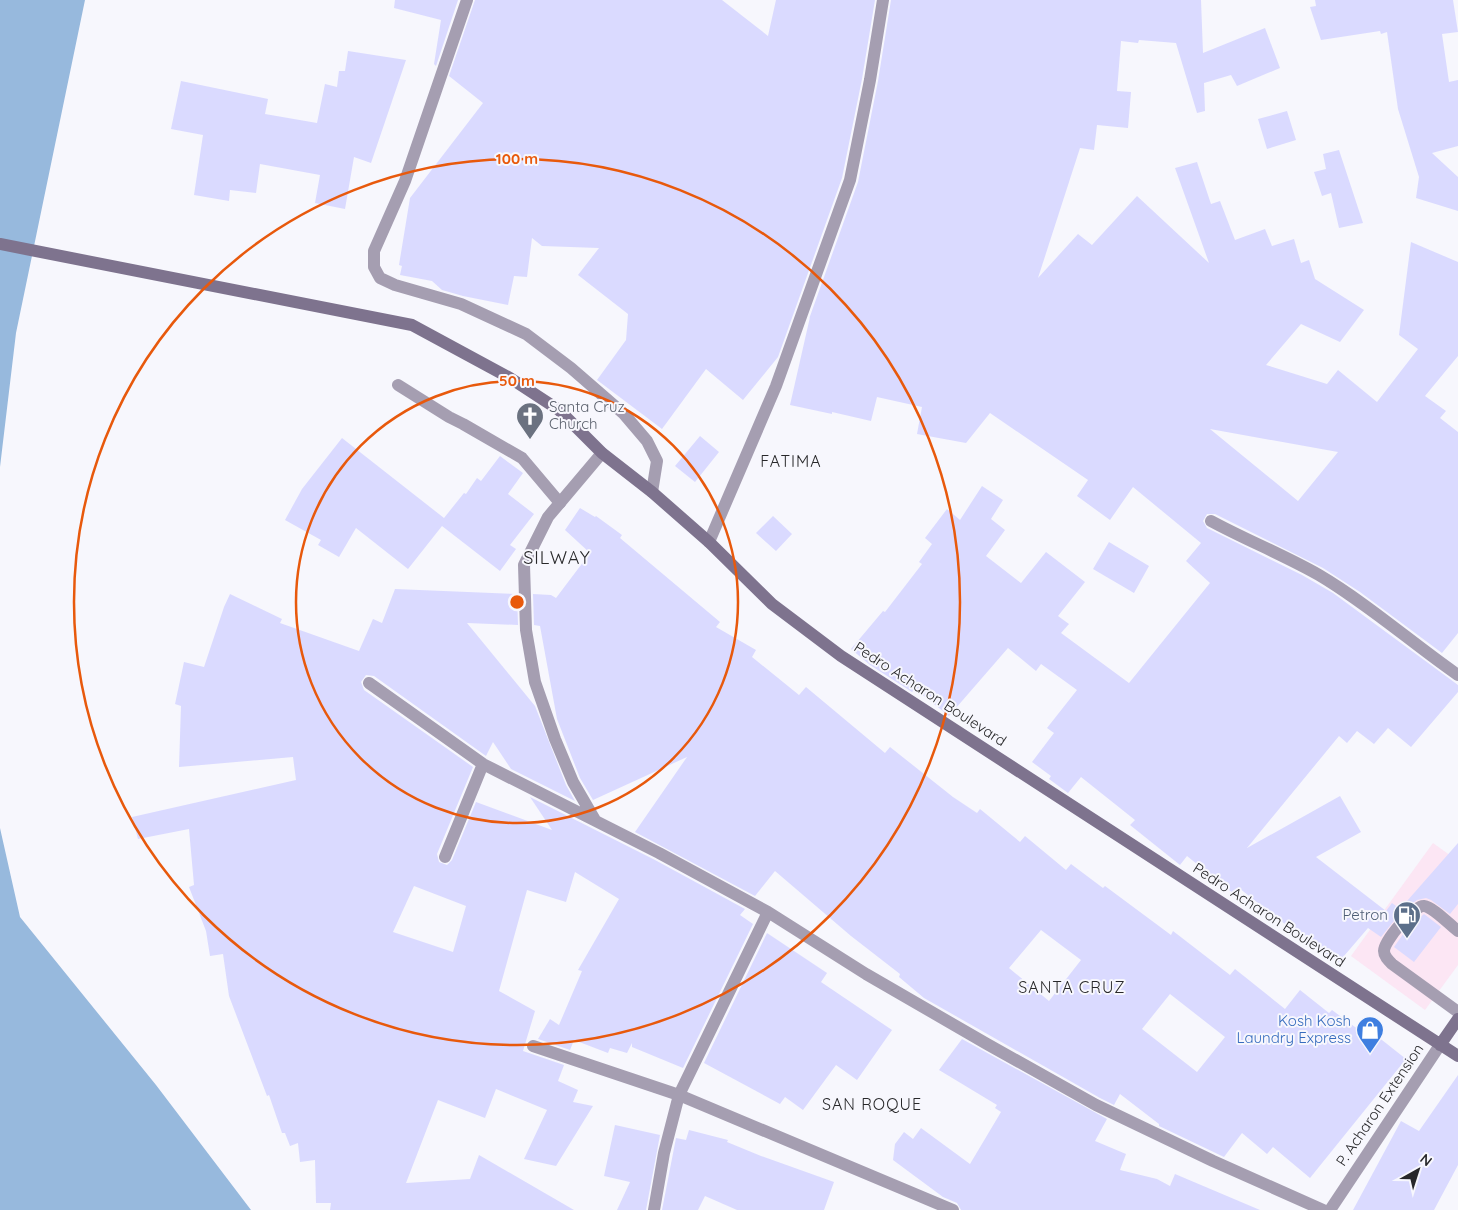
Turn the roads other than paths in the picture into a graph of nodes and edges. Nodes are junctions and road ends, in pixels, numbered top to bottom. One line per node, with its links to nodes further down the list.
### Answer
1 (467, 0): 6 (street)
2 (882, 0): 9 (street)
3 (0, 244): 5 (main road, Pedro Acharon Boulevard)
4 (398, 385): 7 (street)
5 (602, 453): 6 (main road, Pedro Acharon Boulevard); 7 (street)
6 (652, 492): 9 (main road, Pedro Acharon Boulevard)
7 (560, 503): 13 (street)
8 (1210, 521): 10 (street)
9 (708, 542): 19 (main road, Pedro Acharon Boulevard)
10 (1458, 675)
11 (369, 683): 12 (street)
12 (483, 764): 13 (street); 14 (street)
13 (594, 820): 15 (street)
14 (445, 857)
15 (768, 912): 22 (street); 25 (street)
16 (1458, 932): 17 (street)
17 (1458, 1012)
18 (1458, 1019): 19 (main road, P. Acharon Extension)
19 (1440, 1045): 21 (main road, Pedro Acharon Boulevard); 26 (street, P. Acharon Extension)
20 (533, 1046): 22 (street)
21 (1458, 1056)
22 (679, 1096): 23 (street); 24 (street)
23 (654, 1210)
24 (954, 1210)
25 (1323, 1210)
26 (1330, 1210)

